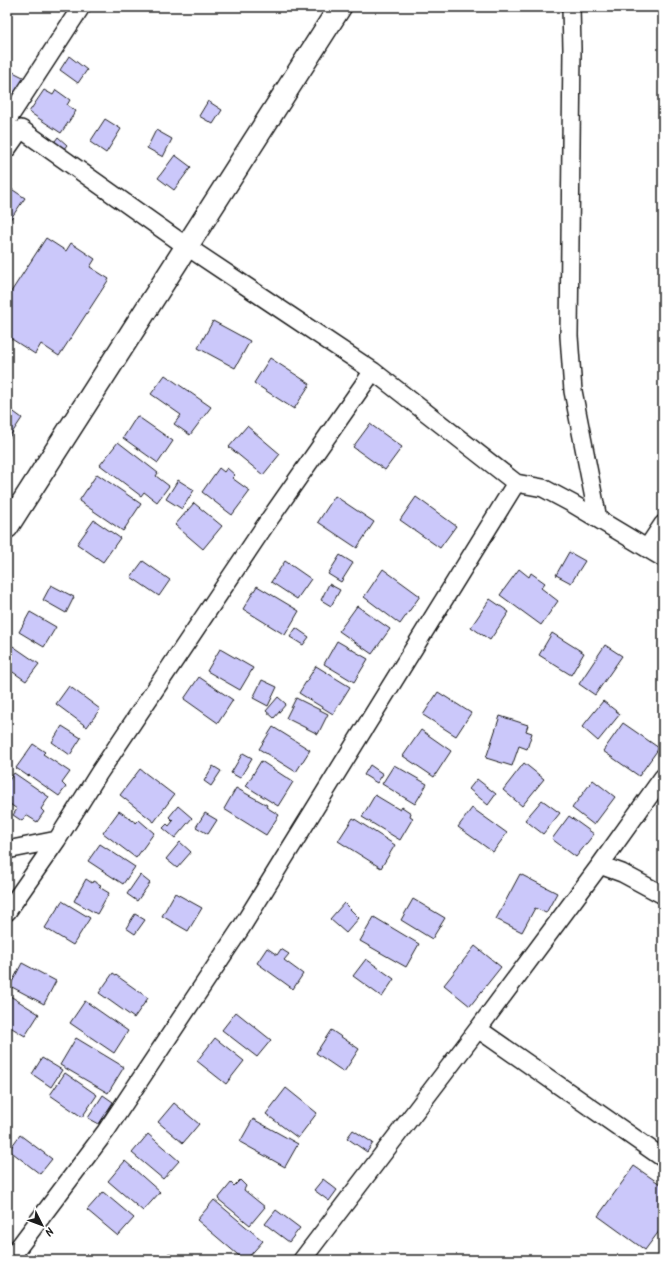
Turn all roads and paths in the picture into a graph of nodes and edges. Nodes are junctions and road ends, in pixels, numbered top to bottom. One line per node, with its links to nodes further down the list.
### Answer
1 (81, 7): 4 (street)
2 (340, 7): 6 (street)
3 (571, 7): 9 (street)
4 (12, 122): 5 (street); 6 (street)
5 (7, 149)
6 (186, 246): 7 (street); 11 (street)
7 (373, 371): 8 (street); 15 (street)
8 (516, 483): 9 (street); 22 (street)
9 (598, 519): 12 (street)
10 (663, 524): 12 (street)
11 (7, 527)
12 (647, 548): 13 (street)
13 (663, 558)
14 (663, 777): 17 (street)
15 (57, 840): 16 (street); 19 (street)
16 (7, 850)
17 (600, 865): 18 (street); 20 (street)
18 (663, 896)
19 (7, 912)
20 (478, 1029): 21 (street); 23 (street)
21 (663, 1158)
22 (9, 1260)
23 (302, 1260)

